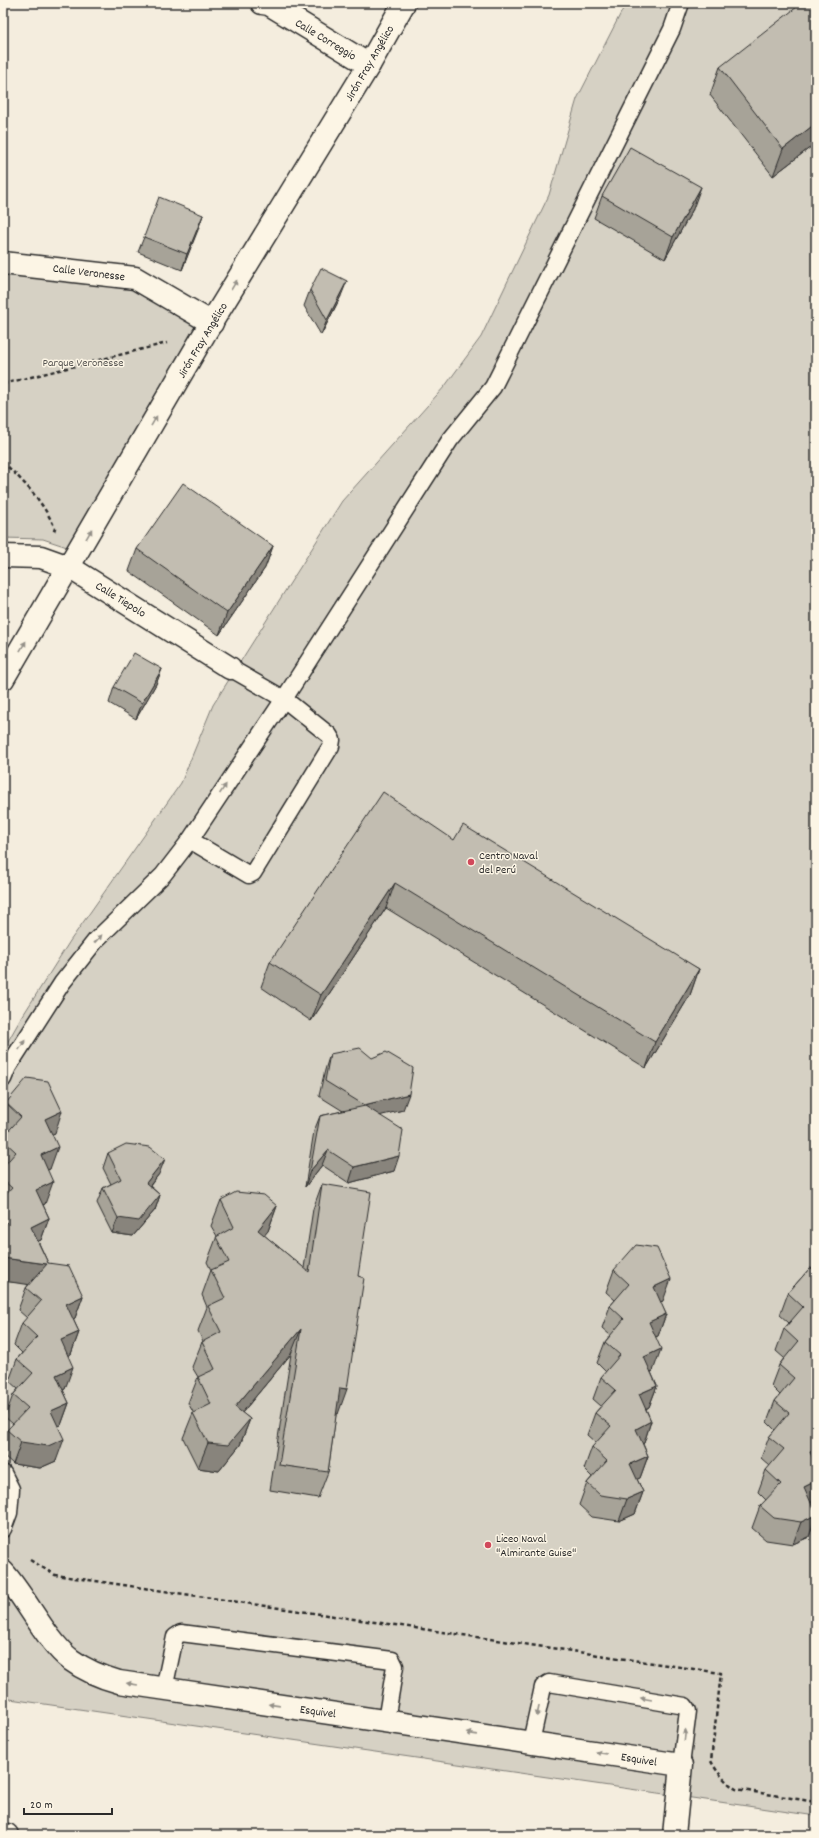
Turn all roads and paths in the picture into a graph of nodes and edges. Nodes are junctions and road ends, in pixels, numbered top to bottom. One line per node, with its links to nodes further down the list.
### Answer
1 (262, 3): 4 (street, Calle Correggio)
2 (404, 3): 4 (street, Jirón Fray Angélico)
3 (681, 3): 14 (lane)
4 (369, 65): 6 (street, Jirón Fray Angélico, one-way to 4)
5 (3, 263): 6 (street, Calle Veronesse)
6 (208, 328): 7 (path); 11 (street, Jirón Fray Angélico, one-way to 6)
7 (3, 384)
8 (3, 462): 10 (path)
9 (3, 556): 10 (street, Calle Tiepolo)
10 (41, 558): 11 (street, Calle Tiepolo)
11 (69, 567): 12 (street, Calle Tiepolo); 13 (street, Jirón Fray Angélico, one-way to 11)
12 (230, 668): 14 (lane)
13 (3, 679)
14 (284, 699): 15 (lane, one-way to 14); 15 (lane)
15 (190, 840): 16 (lane, one-way to 15)
16 (3, 1078)
17 (3, 1473): 18 (lane)
18 (3, 1529)
19 (25, 1557): 25 (path)
20 (3, 1572): 21 (street, Esquivel, one-way to 20)
21 (164, 1689): 22 (street, Esquivel, one-way to 21); 22 (lane)
22 (386, 1721): 23 (street, Esquivel, one-way to 22)
23 (531, 1742): 24 (street, Esquivel, one-way to 23); 24 (lane, one-way to 23)
24 (681, 1765): 28 (street)
25 (816, 1802)
26 (3, 1835): 27 (street)
27 (7, 1835)
28 (674, 1835)

